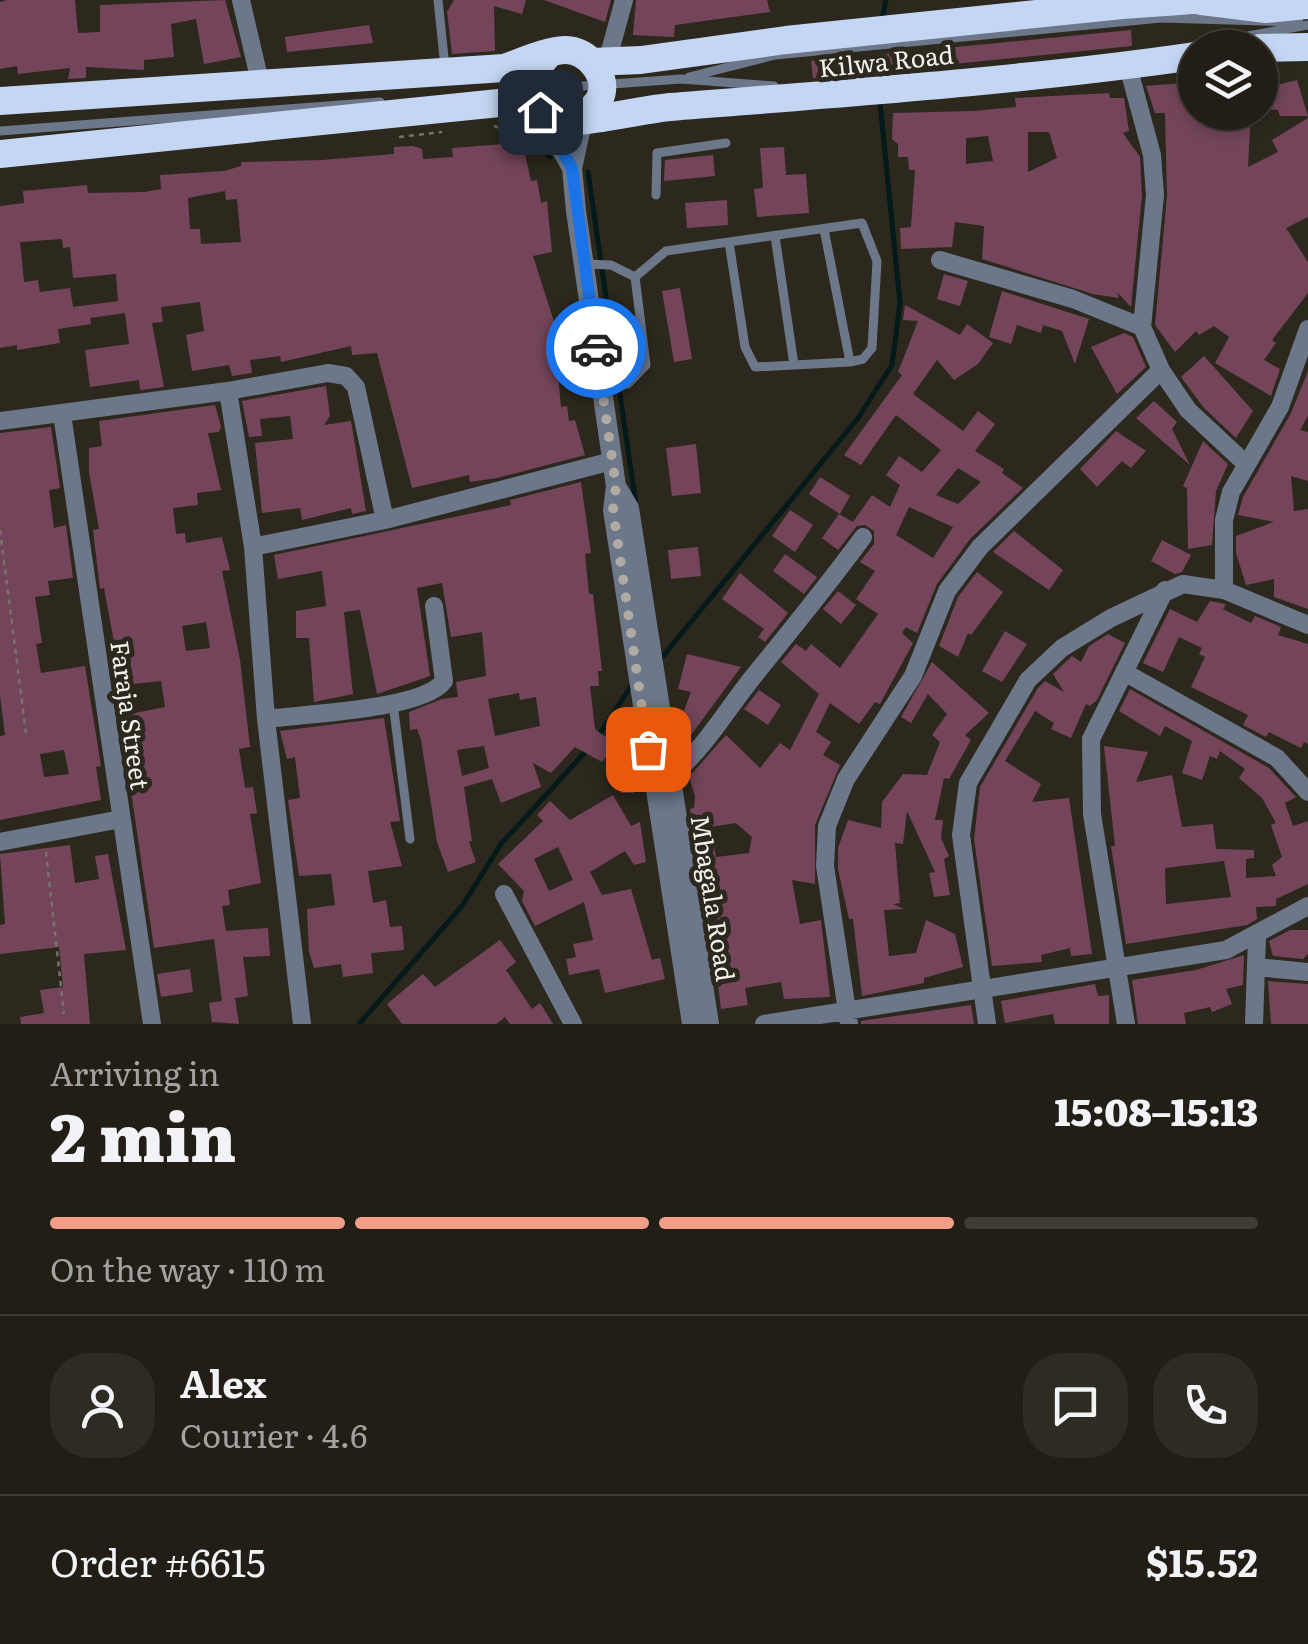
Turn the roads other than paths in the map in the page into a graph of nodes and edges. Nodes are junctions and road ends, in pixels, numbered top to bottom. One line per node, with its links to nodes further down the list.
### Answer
1 (241, 0): 17 (street)
2 (438, 0): 14 (lane)
3 (624, 0): 11 (street)
4 (1194, 0): 5 (highway, Kilwa Road); 11 (highway, Kilwa Road)
5 (1308, 5)
6 (1308, 24): 12 (lane); 16 (lane)
7 (1308, 47): 8 (highway)
8 (1278, 48)
9 (556, 52): 11 (highway); 14 (highway); 19 (highway)
10 (1178, 59): 13 (highway, Kilwa Road)
11 (604, 61): 16 (lane); 19 (lane); 20 (highway)
12 (1007, 66)
13 (1128, 66): 20 (highway, Kilwa Road); 32 (street)
14 (446, 70): 17 (highway)
15 (874, 78): 16 (lane)
16 (682, 79)
17 (261, 86): 18 (highway)
18 (0, 101)
19 (536, 101): 20 (highway, Kilwa Road); 21 (lane); 23 (highway); 24 (street, Mbagala Road)
20 (583, 118): 24 (street, Mbagala Road)
21 (0, 131)
22 (726, 143): 25 (lane)
23 (0, 154)
24 (572, 168): 30 (street, Mbagala Road)
25 (656, 195)
26 (824, 228): 27 (lane); 34 (lane); 34 (lane)
27 (775, 236): 28 (lane); 35 (lane)
28 (729, 242): 31 (lane); 35 (lane)
29 (940, 260): 32 (street)
30 (584, 264): 31 (lane); 37 (street, Mbagala Road)
31 (635, 277): 37 (lane)
32 (1142, 326): 36 (street)
33 (1308, 329): 42 (street)
34 (850, 362): 35 (lane)
35 (794, 365)
36 (1161, 370): 42 (street); 66 (street)
37 (601, 390): 41 (street, Mbagala Road)
38 (228, 391): 39 (street); 44 (street); 46 (street)
39 (62, 414): 40 (street); 56 (street, Faraja Street)
40 (0, 421)
41 (612, 461): 43 (street, Mbagala Road); 44 (street)
42 (1246, 464): 48 (street)
43 (616, 486): 54 (street, Mbagala Road); 70 (street, Mbagala Road)
44 (386, 520): 46 (street)
45 (862, 537): 54 (street)
46 (254, 548): 53 (street)
47 (1164, 590): 48 (street); 51 (street); 65 (street)
48 (1224, 590): 50 (street)
49 (434, 606): 52 (street)
50 (1308, 625)
51 (1124, 672): 55 (street); 62 (street)
52 (393, 702): 53 (street); 57 (lane)
53 (266, 719): 68 (street)
54 (670, 777): 71 (street, Mbagala Road)
55 (1308, 792)
56 (122, 819): 58 (street); 67 (street, Faraja Street)
57 (410, 839)
58 (0, 842)
59 (504, 894): 69 (street)
60 (1308, 906): 61 (street)
61 (1257, 937): 62 (street); 63 (street)
62 (1117, 966): 65 (street); 74 (street)
63 (1256, 967): 64 (street); 75 (street)
64 (1308, 972)
65 (982, 988): 66 (street); 73 (street)
66 (847, 1017): 72 (street)
67 (152, 1024)
68 (302, 1024)
69 (573, 1024)
70 (692, 1024)
71 (709, 1024)
72 (764, 1024)
73 (987, 1024)
74 (1126, 1024)
75 (1254, 1024)

